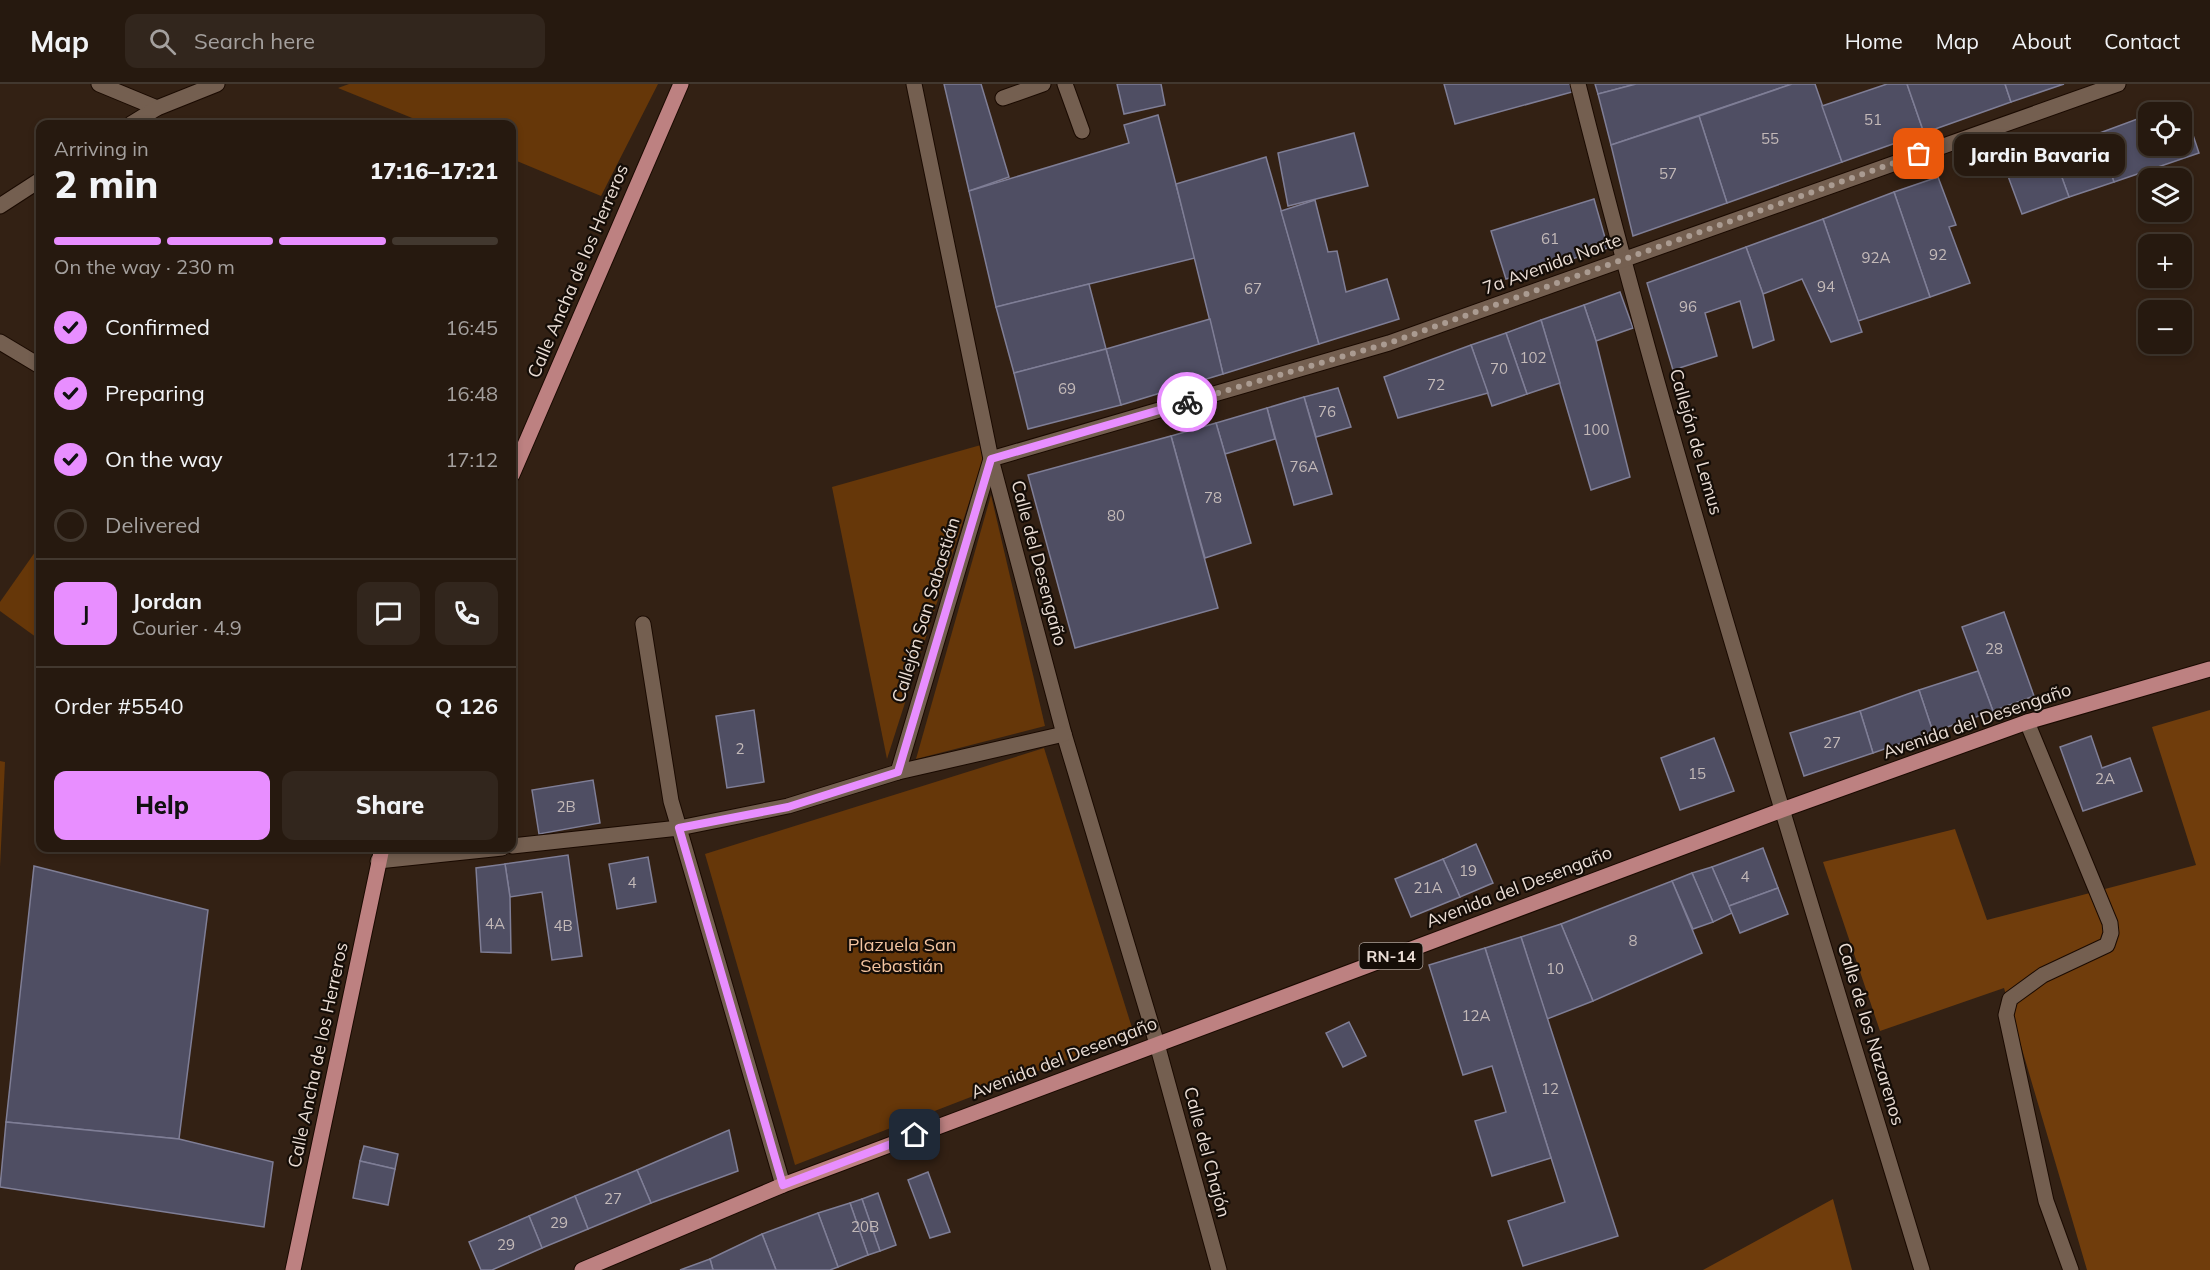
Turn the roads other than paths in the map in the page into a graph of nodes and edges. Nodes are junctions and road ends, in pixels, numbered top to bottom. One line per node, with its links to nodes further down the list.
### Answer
1 (99, 84): 10 (street)
2 (217, 84): 10 (street)
3 (681, 84): 19 (main road, Calle Ancha de los Herreros)
4 (914, 84): 18 (street, Calle del Desengaño)
5 (1043, 84): 9 (street)
6 (1065, 84): 12 (street)
7 (1578, 84): 15 (street, Callejón de Lemus)
8 (2118, 84): 15 (street, 7a Avenida Norte)
9 (1003, 98)
10 (157, 108): 11 (street)
11 (138, 120)
12 (1082, 131)
13 (36, 183): 14 (street)
14 (0, 206)
15 (1622, 260): 18 (street, 7a Avenida Norte); 25 (street, Callejón de Lemus)
16 (0, 342): 17 (street)
17 (36, 364)
18 (991, 459): 23 (street, Calle del Desengaño); 24 (street, Callejón San Sabastián)
19 (516, 466)
20 (644, 624): 26 (street)
21 (2210, 669): 22 (main road, Avenida del Desengaño / RN-14)
22 (2027, 722): 25 (main road, Avenida del Desengaño / RN-14); 36 (street)
23 (1064, 734): 24 (street); 30 (street, Calle del Desengaño)
24 (898, 772): 26 (street)
25 (1782, 810): 30 (main road, Avenida del Desengaño / RN-14); 35 (street, Calle de los Nazarenos)
26 (679, 828): 27 (street); 31 (street)
27 (516, 846)
28 (421, 852): 29 (street)
29 (380, 854): 32 (main road, Calle Ancha de los Herreros)
30 (1157, 1044): 31 (main road, Avenida del Desengaño / RN-14); 34 (street, Calle del Chajón)
31 (783, 1185): 33 (main road, Avenida del Desengaño / RN-14)
32 (293, 1270)
33 (582, 1270)
34 (1219, 1270)
35 (1922, 1270)
36 (2071, 1270)

